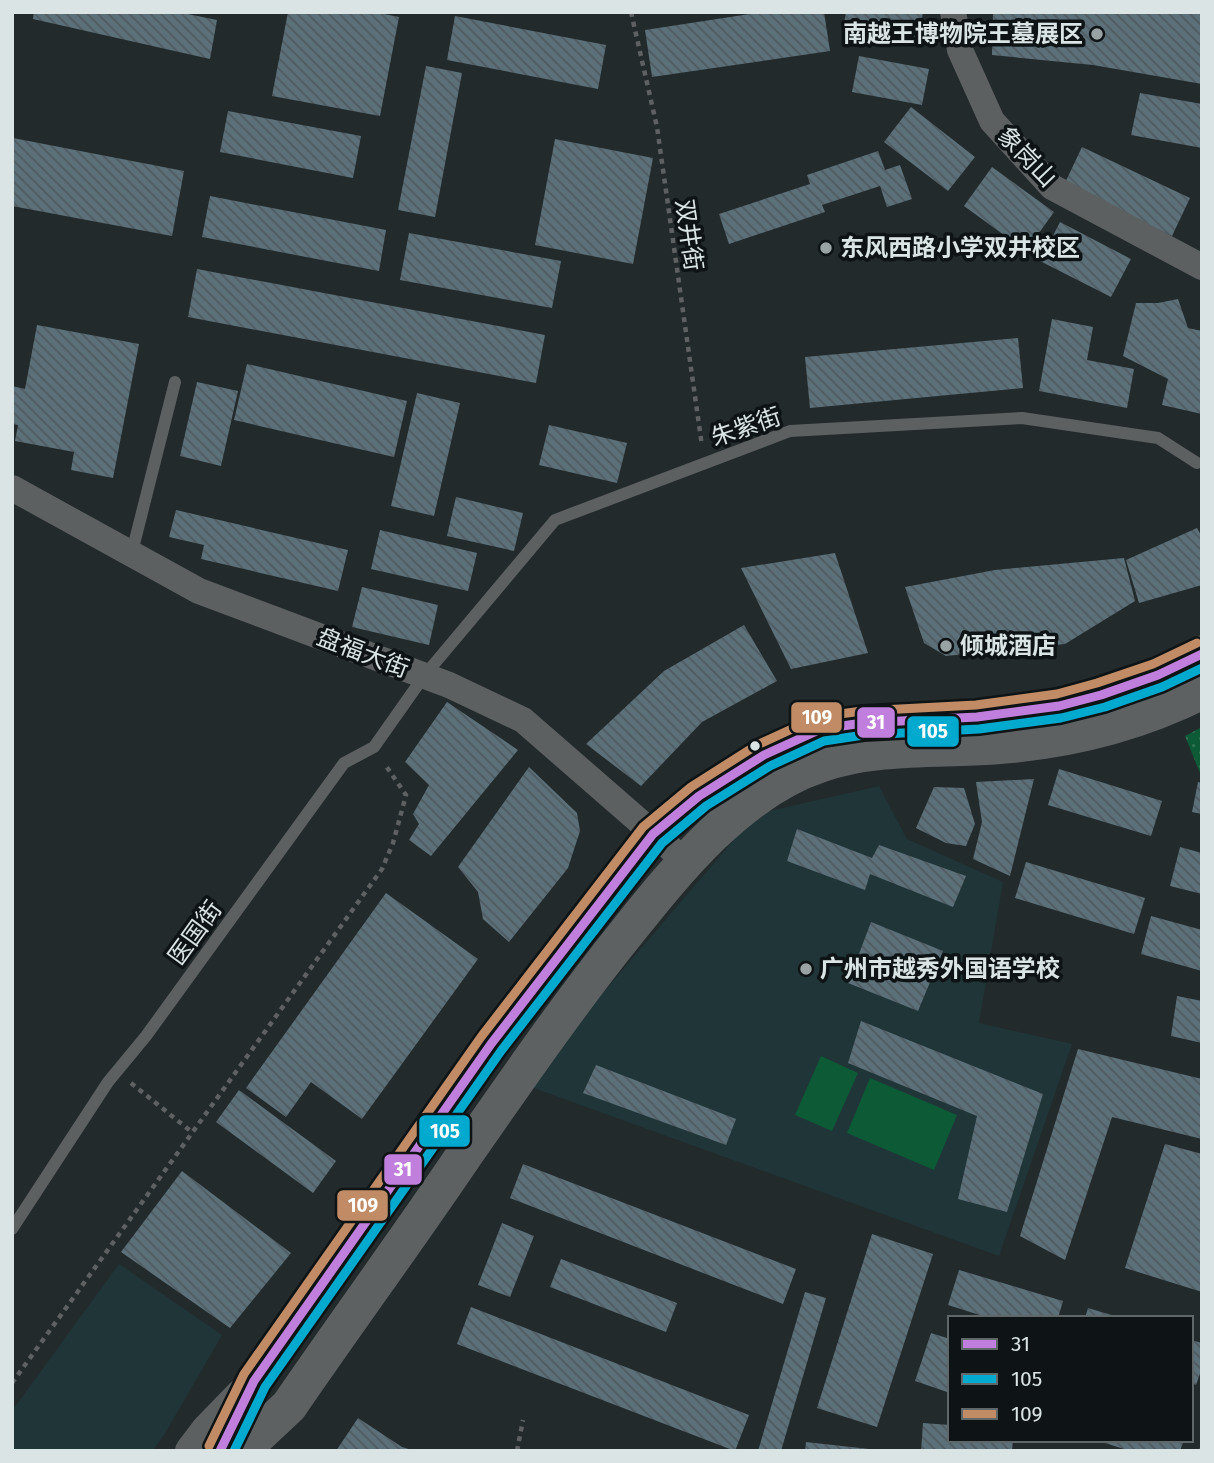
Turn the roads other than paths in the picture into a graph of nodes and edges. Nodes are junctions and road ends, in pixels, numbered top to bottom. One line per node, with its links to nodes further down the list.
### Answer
1 (953, 12): 2 (street, 象岗山)
2 (1202, 267)
3 (175, 382): 6 (lane)
4 (1197, 463): 8 (lane, 朱紫街)
5 (12, 488): 6 (street, 盘福大街)
6 (132, 552): 8 (street, 盘福大街)
7 (1202, 654): 10 (main road)
8 (424, 676): 10 (street, 盘福大街); 12 (lane, 医国街)
9 (1202, 691): 11 (main road)
10 (653, 834): 11 (street, 盘福大街); 13 (main road)
11 (685, 861): 14 (main road)
12 (12, 1228)
13 (254, 1381): 15 (street); 16 (main road)
14 (289, 1406): 17 (main road); 18 (street)
15 (191, 1451)
16 (220, 1451)
17 (241, 1451)
18 (266, 1451)

